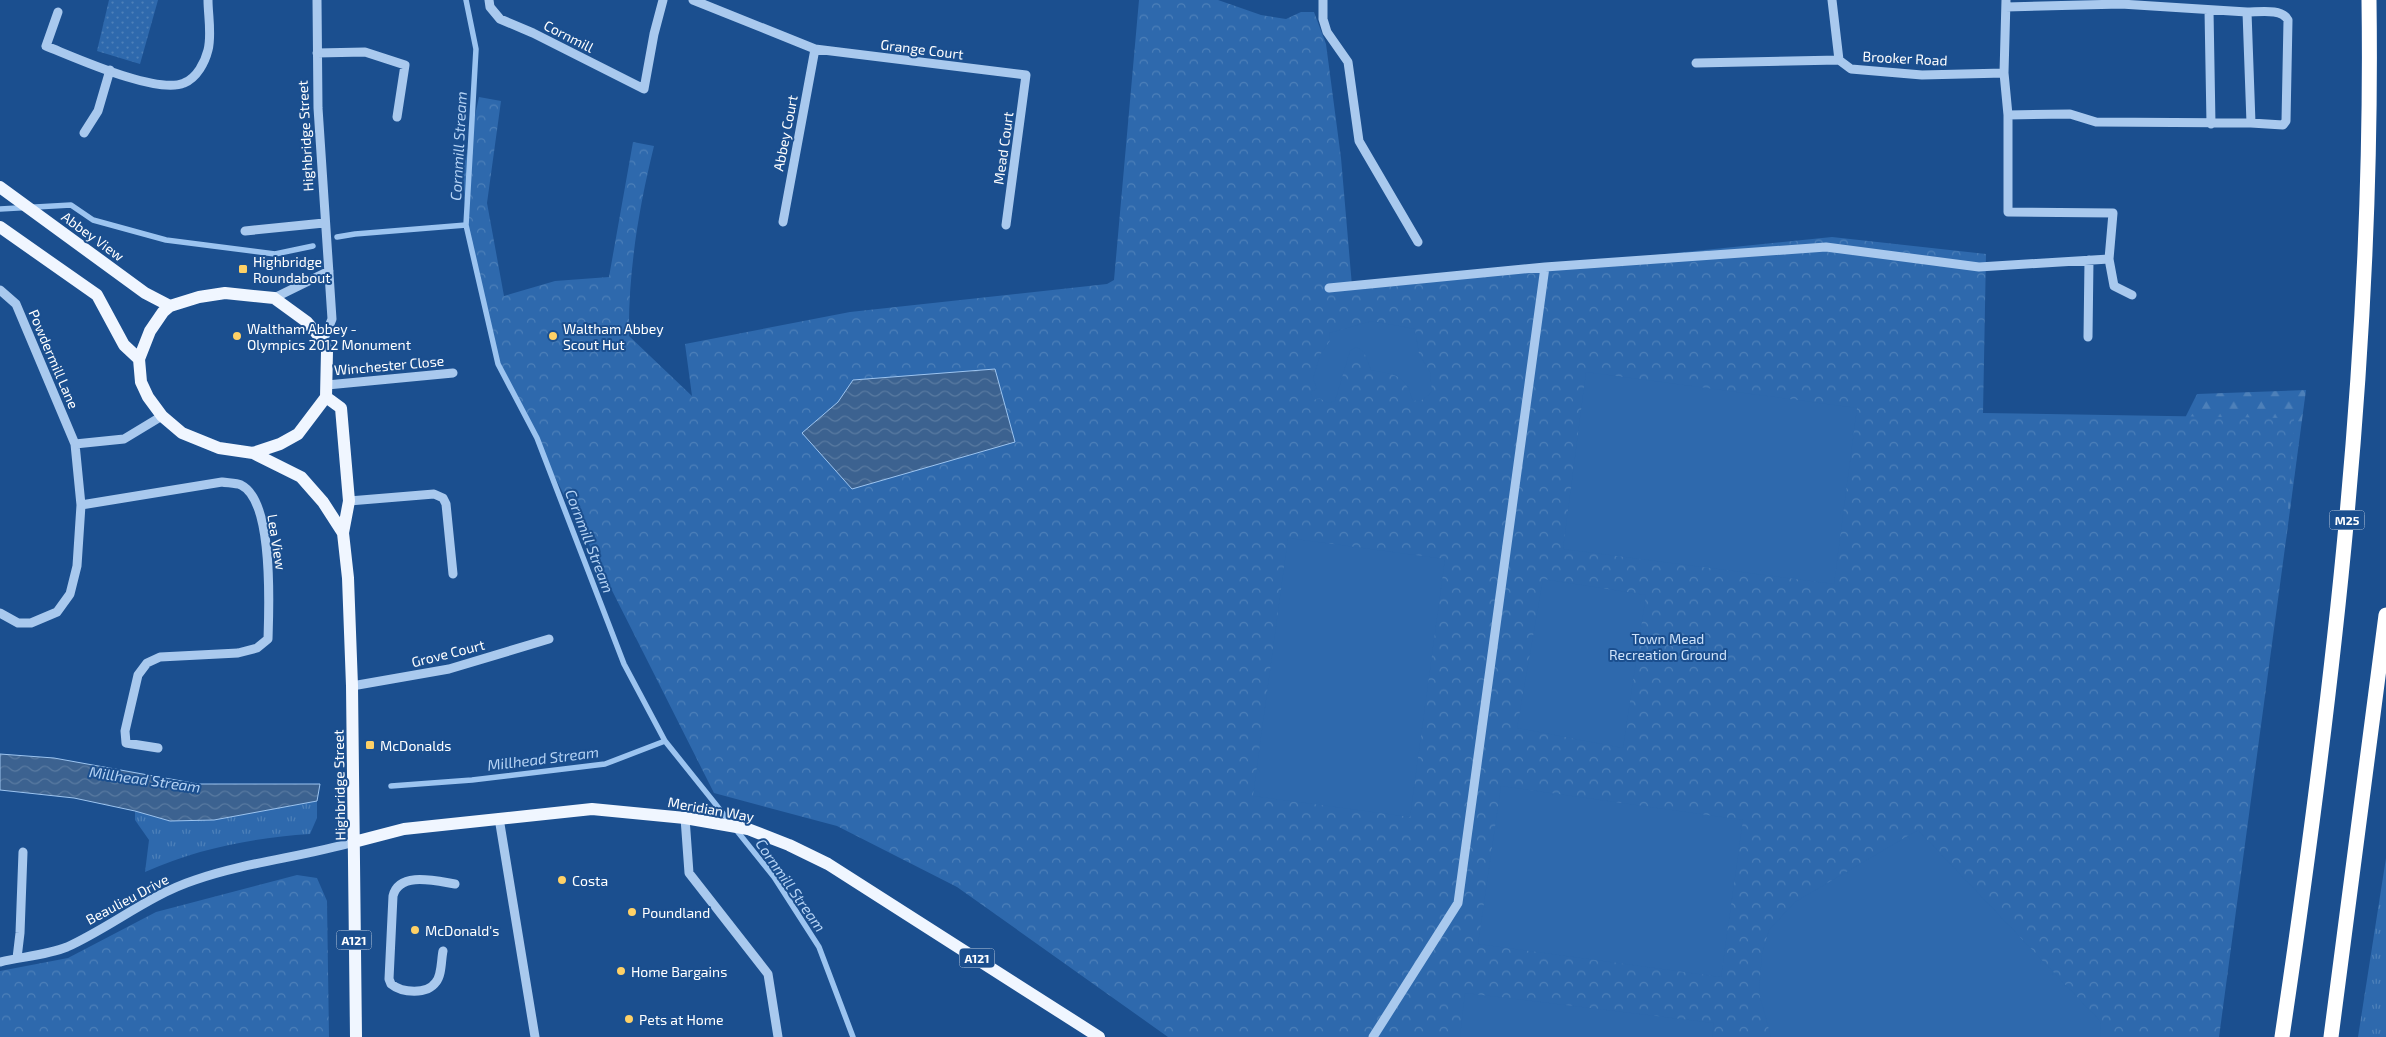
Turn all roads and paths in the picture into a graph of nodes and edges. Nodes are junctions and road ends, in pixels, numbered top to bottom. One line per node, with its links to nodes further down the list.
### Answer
1 (208, 0): 17 (street)
2 (316, 0): 14 (street, Highbridge Street)
3 (489, 0): 4 (street, Cornmill)
4 (663, 0)
5 (693, 0): 13 (street, Grange Court)
6 (1323, 0): 31 (street)
7 (1832, 0): 15 (street)
8 (2370, 0): 71 (highway, M25)
9 (2006, 4): 10 (street); 18 (street)
10 (2209, 10): 12 (street); 23 (street)
11 (58, 12): 17 (street)
12 (2247, 12): 22 (street); 22 (street)
13 (815, 49): 19 (street, Grange Court); 26 (street, Abbey Court)
14 (317, 53): 21 (street); 27 (street, Highbridge Street)
15 (1839, 60): 16 (street); 18 (street, Brooker Road)
16 (1696, 63)
17 (110, 70): 24 (street)
18 (2004, 73): 20 (street)
19 (1026, 75): 28 (street, Mead Court)
20 (2008, 115): 23 (street); 32 (street)
21 (397, 117)
22 (2251, 123): 23 (street)
23 (2211, 124)
24 (84, 132)
25 (0, 188): 40 (main road, Abbey View)
26 (783, 222)
27 (324, 223): 30 (street); 35 (street, Highbridge Street)
28 (1006, 225)
29 (0, 227): 43 (main road)
30 (245, 231)
31 (1418, 242)
32 (2109, 259): 33 (street); 38 (street)
33 (2089, 260): 34 (street); 41 (street)
34 (1544, 267): 36 (street); 70 (street)
35 (329, 271): 39 (street); 42 (street, Highbridge Street)
36 (1329, 288)
37 (0, 290): 47 (street, Powdermill Lane)
38 (2132, 295)
39 (274, 298): 40 (main road); 42 (main road)
40 (170, 306): 43 (main road)
41 (2088, 336)
42 (323, 341): 45 (main road)
43 (140, 359): 46 (main road)
44 (453, 373): 45 (street, Winchester Close)
45 (327, 391): 48 (main road); 49 (main road, Highbridge Street)
46 (162, 416): 47 (street); 48 (main road)
47 (75, 444): 50 (street, Powdermill Lane)
48 (253, 453): 51 (main road, Highbridge Street)
49 (349, 501): 51 (main road, Highbridge Street); 52 (street)
50 (81, 505): 53 (street, Powdermill Lane); 57 (street, Lea View)
51 (343, 533): 56 (main road, Highbridge Street)
52 (454, 574)
53 (0, 613)
54 (2386, 615): 72 (highway)
55 (549, 639): 56 (street, Grove Court)
56 (352, 686): 60 (main road, Highbridge Street)
57 (158, 748)
58 (499, 818): 59 (main road, Meridian Way / A121); 60 (main road, Meridian Way / A121); 67 (street)
59 (685, 818): 68 (street); 69 (main road, Meridian Way / A121)
60 (354, 842): 64 (street, Beaulieu Drive); 66 (main road, Highbridge Street / A121)
61 (23, 852): 64 (street)
62 (455, 884): 63 (street)
63 (443, 951)
64 (16, 958): 65 (street, Beaulieu Drive)
65 (0, 962)
66 (356, 1037)
67 (535, 1037)
68 (778, 1037)
69 (1098, 1037)
70 (1373, 1037)
71 (2282, 1037)
72 (2330, 1037)

